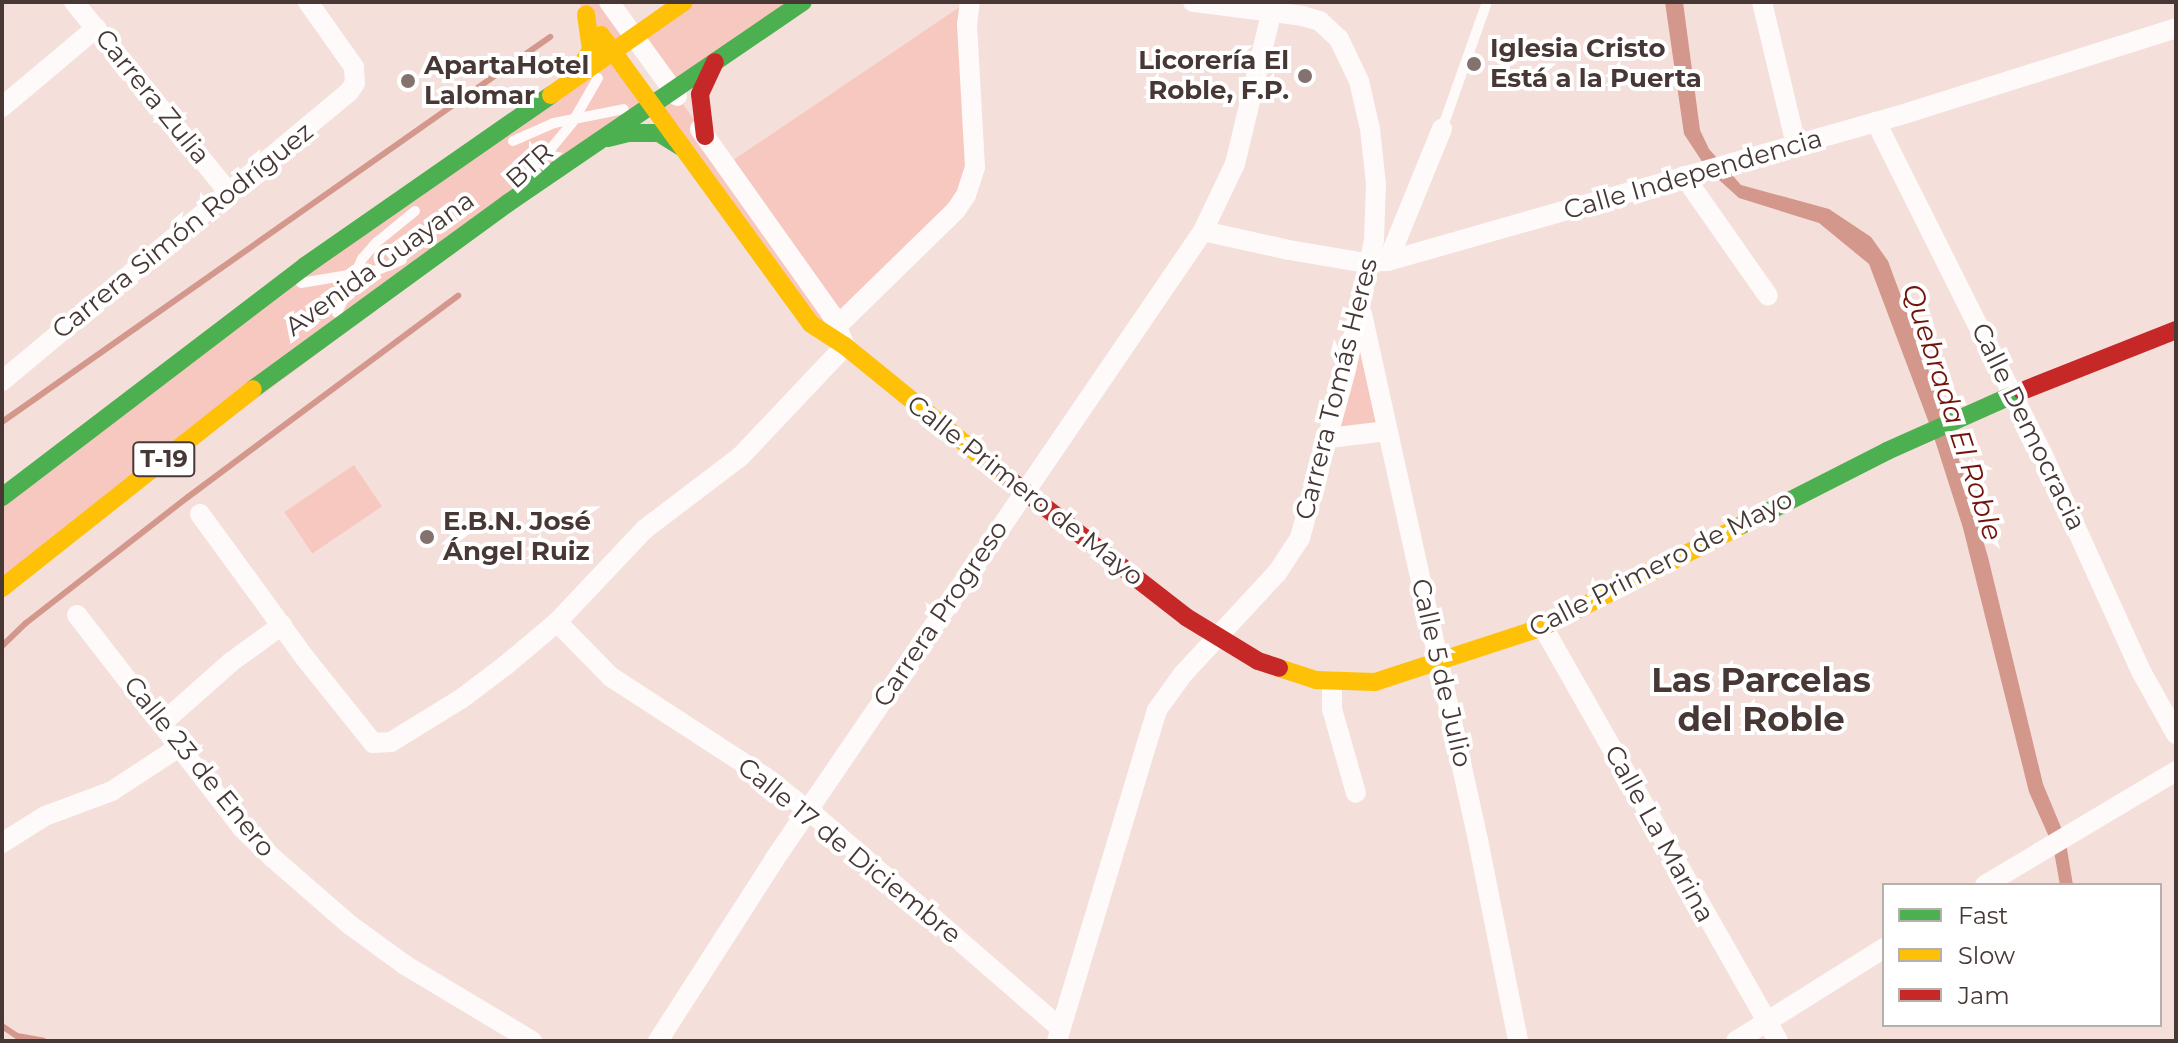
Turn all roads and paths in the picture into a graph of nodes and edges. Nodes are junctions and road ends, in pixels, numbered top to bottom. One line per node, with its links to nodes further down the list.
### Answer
1 (74, 2): 13 (street, Carrera Zulia)
2 (308, 2): 32 (street, Carrera Simón Rodríguez)
3 (684, 2): 12 (main road, Avenida Guayana / T-19)
4 (803, 2): 17 (main road, Avenida Guayana / T-19)
5 (970, 2): 42 (street)
6 (1193, 2): 9 (street, Carrera Tomás Heres)
7 (1487, 2): 24 (lane)
8 (1762, 2): 27 (street)
9 (1273, 7): 34 (street, Carrera Progreso); 36 (street, Carrera Tomás Heres)
10 (582, 8): 16 (main road, Calle Primero de Mayo); 18 (main road, T-19)
11 (614, 9): 12 (main road); 15 (street, Calle Primero de Mayo)
12 (658, 20): 15 (main road, Avenida Guayana / T-19)
13 (96, 28): 21 (street); 32 (street, Carrera Zulia)
14 (2176, 28): 23 (street, Calle Independencia)
15 (634, 37): 16 (main road, Avenida Guayana / T-19); 19 (street, Calle Primero de Mayo)
16 (613, 51): 18 (main road, Avenida Guayana / T-19); 20 (main road, Calle Primero de Mayo); 22 (lane, BTR)
17 (715, 62): 19 (main road, Avenida Guayana / T-19); 25 (main road)
18 (570, 81): 38 (main road, Avenida Guayana / T-19)
19 (673, 90): 20 (main road, Avenida Guayana / T-19); 25 (street, Calle Primero de Mayo)
20 (651, 105): 22 (lane, BTR); 26 (main road, Avenida Guayana / T-19); 28 (main road, Calle Primero de Mayo)
21 (2, 107)
22 (575, 118): 29 (lane, BTR); 30 (lane, BTR)
23 (1876, 122): 27 (street, Calle Independencia); 46 (street, Calle Democracia)
24 (1442, 129): 36 (street)
25 (705, 136): 42 (street, Calle Primero de Mayo)
26 (599, 140): 28 (main road); 43 (main road, Avenida Guayana / T-19)
27 (1796, 145): 31 (street, Calle Independencia)
28 (681, 147): 42 (main road, Calle Primero de Mayo)
29 (501, 150)
30 (530, 170)
31 (1684, 176): 36 (street, Calle Independencia); 39 (street)
32 (229, 193): 45 (street, Carrera Simón Rodríguez)
33 (424, 204): 37 (lane)
34 (1203, 231): 36 (street, Calle Independencia); 49 (street, Carrera Progreso)
35 (414, 254): 37 (lane)
36 (1379, 261): 40 (street, Carrera Tomás Heres)
37 (354, 275): 38 (lane); 43 (lane)
38 (276, 287): 50 (main road, Avenida Guayana / T-19)
39 (1768, 296)
40 (1360, 307): 47 (street, Calle 5 de Julio); 48 (street, Carrera Tomás Heres)
41 (2176, 330): 46 (main road, Calle Primero de Mayo)
42 (832, 331): 44 (street, Calle Primero de Mayo)
43 (328, 333): 52 (main road, Avenida Guayana / T-19)
44 (845, 346): 49 (main road, Calle Primero de Mayo); 54 (street)
45 (2, 381)
46 (2013, 395): 56 (main road, Calle Primero de Mayo); 61 (street, Calle Democracia)
47 (1388, 431): 48 (street); 58 (street, Calle 5 de Julio)
48 (1328, 438): 57 (street, Carrera Tomás Heres)
49 (1026, 490): 57 (main road, Calle Primero de Mayo); 65 (street, Carrera Progreso)
50 (2, 497)
51 (200, 514): 55 (street)
52 (2, 588)
53 (77, 615): 60 (street, Calle 23 de Enero)
54 (557, 622): 55 (street); 65 (street, Calle 17 de Diciembre)
55 (282, 625): 60 (street)
56 (1543, 627): 58 (main road, Calle Primero de Mayo); 69 (street, Calle La Marina)
57 (1218, 637): 59 (main road, Calle Primero de Mayo); 70 (street, Carrera Tomás Heres)
58 (1438, 663): 59 (main road, Calle Primero de Mayo); 73 (street, Calle 5 de Julio)
59 (1332, 682): 64 (street)
60 (161, 724): 62 (street, Calle 23 de Enero)
61 (2176, 734)
62 (179, 747): 66 (street); 71 (street, Calle 23 de Enero)
63 (2176, 771): 67 (street)
64 (1356, 793)
65 (808, 810): 70 (street, Calle 17 de Diciembre); 72 (street, Carrera Progreso)
66 (2, 843)
67 (1988, 883)
68 (1882, 949): 69 (street)
69 (1766, 1022): 74 (street); 75 (street, Calle La Marina)
70 (1058, 1035)
71 (529, 1040)
72 (658, 1041)
73 (1518, 1041)
74 (1736, 1041)
75 (1778, 1041)

